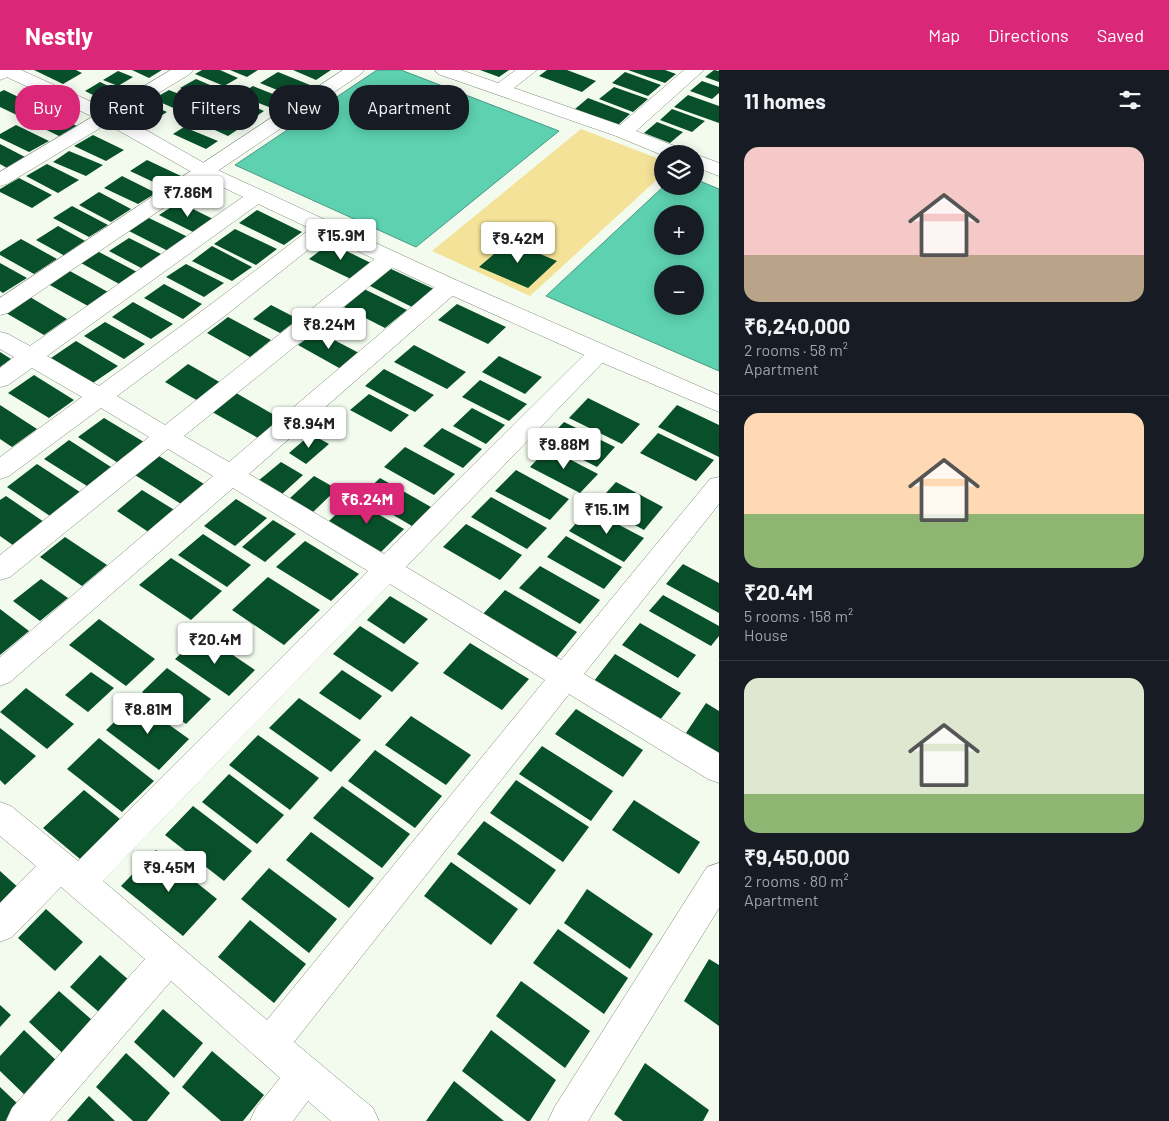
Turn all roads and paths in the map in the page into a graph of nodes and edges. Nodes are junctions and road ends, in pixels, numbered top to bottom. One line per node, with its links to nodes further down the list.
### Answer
1 (184, 70): 7 (street)
2 (354, 70): 16 (street)
3 (444, 70): 8 (street)
4 (528, 70): 8 (street)
5 (695, 70): 12 (street)
6 (6, 71): 9 (street)
7 (159, 85)
8 (500, 90): 12 (street)
9 (90, 109)
10 (90, 126): 17 (street)
11 (131, 130): 16 (street)
12 (623, 132): 13 (street)
13 (656, 145)
14 (704, 164): 15 (street)
15 (719, 170)
16 (204, 171): 18 (street); 22 (street)
17 (0, 180)
18 (257, 196): 19 (street); 25 (street)
19 (325, 227): 20 (street); 27 (street)
20 (390, 258): 21 (street); 29 (street)
21 (450, 286): 24 (street); 31 (street)
22 (0, 308)
23 (0, 339): 25 (street)
24 (599, 353): 28 (street); 33 (street)
25 (31, 357): 26 (street); 27 (street)
26 (0, 379)
27 (100, 396): 29 (street); 30 (street)
28 (719, 404)
29 (166, 436): 31 (street); 34 (street)
30 (0, 470)
31 (232, 476): 33 (street); 35 (street)
32 (719, 486): 36 (street)
33 (387, 569): 36 (street); 39 (street)
34 (0, 570)
35 (0, 674)
36 (564, 677): 37 (street); 43 (street)
37 (719, 769)
38 (0, 816): 39 (street)
39 (69, 874): 41 (street); 42 (street)
40 (719, 878): 48 (street)
41 (0, 926)
42 (169, 957): 43 (street); 45 (street)
43 (268, 1045): 44 (street)
44 (306, 1075): 46 (street); 47 (street)
45 (25, 1121)
46 (269, 1121)
47 (360, 1121)
48 (567, 1121)

